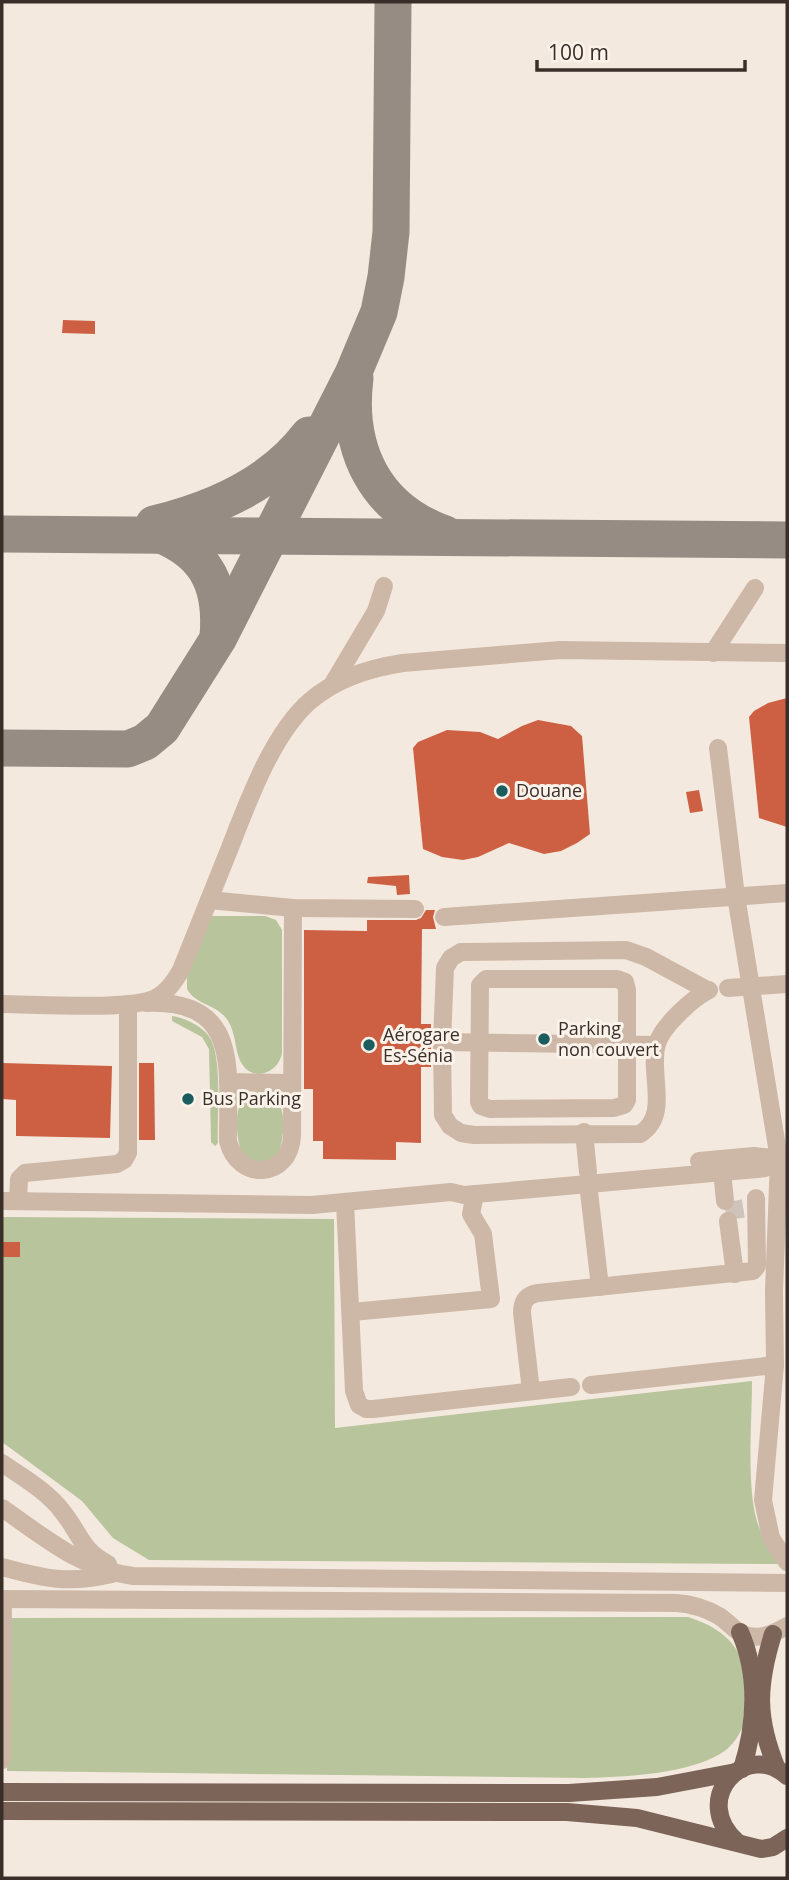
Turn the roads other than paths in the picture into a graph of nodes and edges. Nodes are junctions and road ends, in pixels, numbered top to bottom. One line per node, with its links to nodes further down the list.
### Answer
1 (384, 586): 5 (street)
2 (755, 588): 3 (street)
3 (713, 653): 4 (street); 5 (street)
4 (787, 653)
5 (331, 687): 9 (street)
6 (718, 748): 8 (street)
7 (787, 893): 8 (street)
8 (736, 896): 12 (street); 18 (street)
9 (209, 900): 10 (street); 21 (street)
10 (293, 908): 11 (street); 27 (street)
11 (415, 909)
12 (444, 917)
13 (591, 949): 14 (street); 16 (street); 25 (street)
14 (517, 950): 15 (street); 22 (street)
15 (516, 979): 16 (street); 23 (street)
16 (591, 979): 24 (street)
17 (787, 984): 18 (street)
18 (749, 986): 19 (street); 31 (street)
19 (728, 988)
20 (2, 1004): 21 (street)
21 (135, 1004): 26 (street); 38 (street)
22 (442, 1042): 23 (street); 30 (street)
23 (480, 1043): 24 (street); 28 (street)
24 (628, 1045): 25 (street); 29 (street)
25 (656, 1045): 29 (street)
26 (228, 1082): 27 (street); 27 (street)
27 (292, 1083)
28 (515, 1108): 29 (street); 30 (street)
29 (586, 1123): 30 (street); 33 (street)
30 (516, 1135)
31 (783, 1159): 32 (street); 33 (street); 45 (street)
32 (726, 1171): 33 (street); 39 (street)
33 (588, 1178): 34 (street); 43 (street)
34 (526, 1184): 35 (street); 36 (street)
35 (451, 1192): 36 (street); 40 (street)
36 (475, 1194): 44 (street)
37 (755, 1198): 42 (street)
38 (10, 1201): 40 (street)
39 (729, 1201)
40 (345, 1202): 44 (street)
41 (732, 1221): 42 (street)
42 (738, 1274): 43 (street)
43 (600, 1287): 48 (street)
44 (352, 1312): 48 (street)
45 (775, 1365): 46 (street); 51 (street)
46 (591, 1385)
47 (572, 1387): 48 (street)
48 (531, 1391)
49 (2, 1463): 53 (street)
50 (2, 1508): 53 (street)
51 (787, 1562)
52 (2, 1567): 53 (street)
53 (124, 1575): 54 (street)
54 (656, 1583): 55 (street); 57 (street)
55 (787, 1583)
56 (2, 1599): 57 (street); 60 (street)
57 (656, 1603): 59 (street)
58 (780, 1630): 59 (street); 63 (main road)
59 (740, 1633): 62 (main road)
60 (2, 1701): 61 (street)
61 (2, 1760)
62 (739, 1770): 63 (main road); 64 (main road); 67 (main road)
63 (783, 1772)
64 (2, 1792)
65 (2, 1811): 67 (main road)
66 (786, 1840): 67 (main road)
67 (737, 1842)

